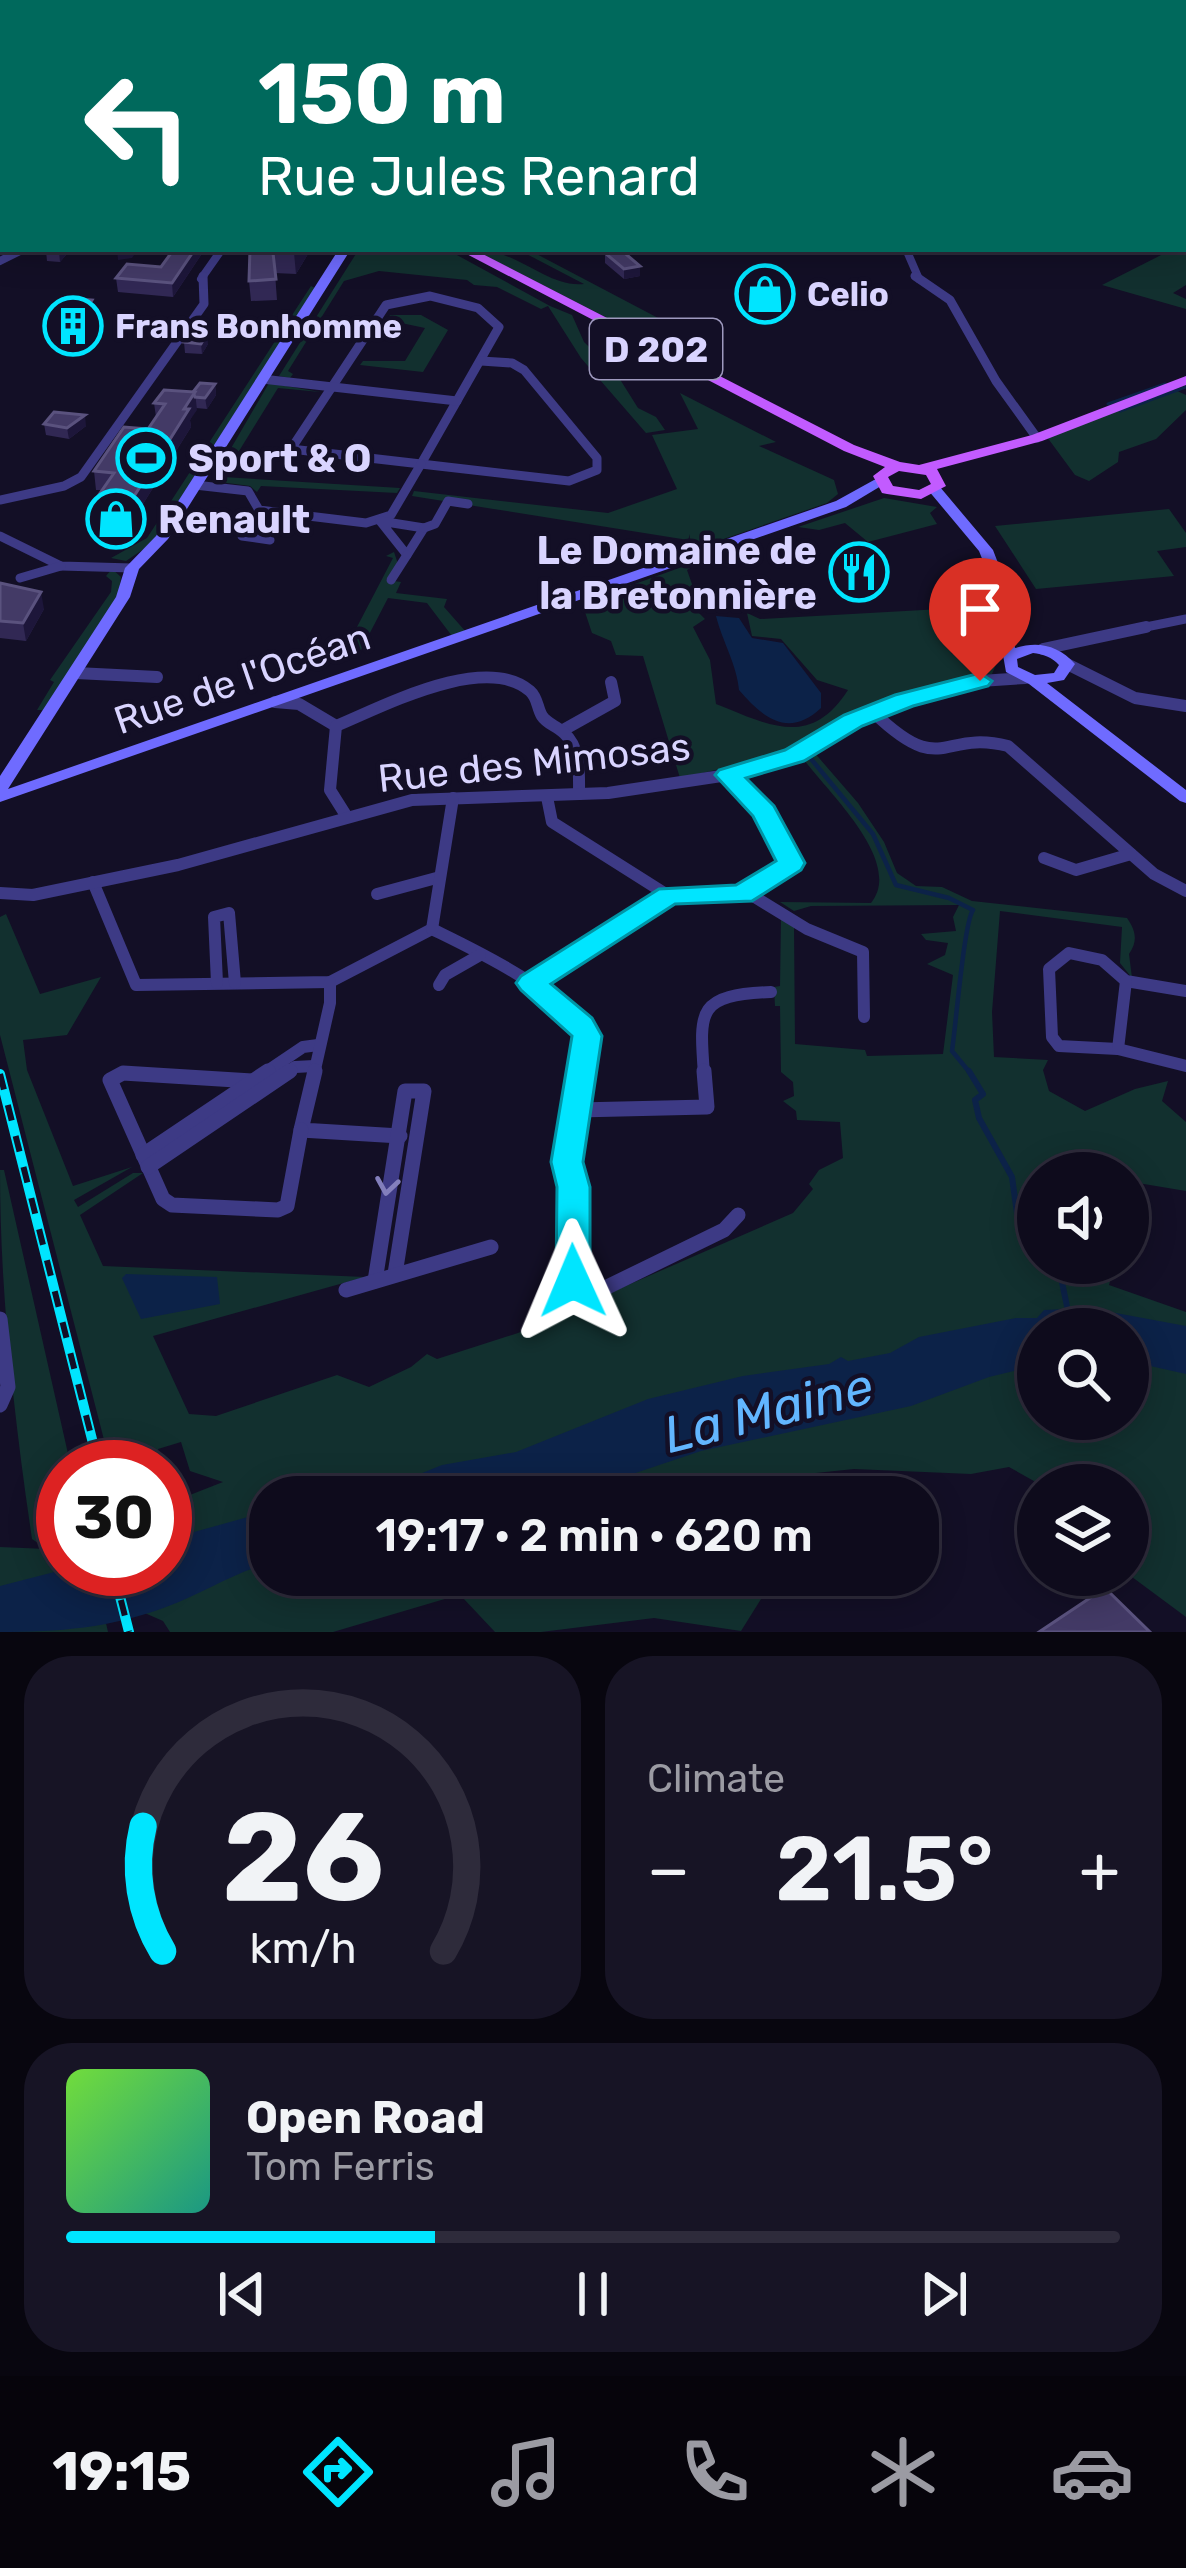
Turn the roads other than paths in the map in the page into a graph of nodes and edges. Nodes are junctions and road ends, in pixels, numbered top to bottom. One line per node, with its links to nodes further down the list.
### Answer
1 (220, 252): 17 (street)
2 (342, 252): 6 (main road)
3 (470, 252): 14 (main road, D 202)
4 (907, 252): 10 (street)
5 (481, 361): 8 (street); 9 (street); 13 (street)
6 (262, 379): 8 (street); 16 (main road)
7 (1186, 380): 10 (main road)
8 (333, 386): 9 (street); 11 (street)
9 (457, 400): 13 (street)
10 (1034, 436): 15 (main road)
11 (291, 449): 12 (street); 13 (street)
12 (279, 462)
13 (420, 464): 20 (street)
14 (888, 478): 15 (main road); 15 (main road); 38 (main road, Rue de l'Océan)
15 (929, 482): 30 (main road)
16 (195, 485): 19 (street); 26 (main road)
17 (0, 500)
18 (468, 504): 21 (street)
19 (259, 510): 20 (street); 23 (street)
20 (380, 521): 21 (street); 24 (street)
21 (424, 528): 24 (street)
22 (0, 536): 25 (street)
23 (270, 540)
24 (407, 556): 28 (street)
25 (61, 566): 26 (street); 27 (street)
26 (132, 568): 35 (main road)
27 (20, 578)
28 (391, 580)
29 (1186, 619): 31 (street)
30 (1003, 629): 32 (main road); 34 (main road)
31 (1077, 640): 32 (street); 33 (street)
32 (1041, 649): 33 (main road); 34 (main road)
33 (1063, 668): 34 (main road); 39 (main road); 40 (street)
34 (1020, 670): 39 (main road); 41 (street, Rue des Mimosas)
35 (76, 674): 36 (street); 45 (main road)
36 (157, 677)
37 (611, 682): 43 (street)
38 (275, 702): 42 (street); 45 (main road, Rue de l'Océan)
39 (1071, 706): 49 (main road)
40 (1186, 706)
41 (873, 712): 44 (street, Rue des Mimosas); 51 (street)
42 (336, 726): 43 (street); 50 (street)
43 (566, 729): 46 (street)
44 (728, 775): 46 (street, Rue des Mimosas); 58 (street)
45 (0, 793)
46 (579, 794): 47 (street, Rue des Mimosas)
47 (547, 796): 48 (street, Rue des Mimosas); 59 (street)
48 (453, 798): 50 (street, Rue des Mimosas); 53 (street)
49 (1186, 798)
50 (347, 817): 54 (street, Rue des Mimosas)
51 (1132, 854): 52 (street); 55 (street)
52 (1044, 858)
53 (440, 877): 57 (street); 60 (street)
54 (93, 882): 56 (street, Rue des Mimosas); 64 (street)
55 (1186, 890)
56 (0, 893)
57 (377, 893)
58 (742, 894): 59 (street); 70 (street)
59 (669, 896): 66 (street)
60 (432, 929): 61 (street); 63 (street)
61 (480, 955): 66 (street); 67 (street)
62 (1126, 981): 69 (street); 72 (street); 72 (street)
63 (330, 982): 65 (street); 71 (street)
64 (217, 983): 65 (street); 65 (street)
65 (235, 983)
66 (531, 983): 76 (street)
67 (439, 985)
68 (771, 992): 76 (street)
69 (1186, 992)
70 (864, 1017)
71 (319, 1045): 73 (street); 75 (street)
72 (1118, 1049): 74 (street)
73 (314, 1066): 77 (street); 80 (street)
74 (1186, 1066)
75 (252, 1081): 80 (street); 80 (street)
76 (578, 1110): 81 (street)
77 (301, 1130): 78 (street); 80 (street)
78 (394, 1136): 79 (street); 79 (street); 84 (street, one-way to 84)
79 (416, 1137): 83 (street)
80 (145, 1161)
81 (738, 1214)
82 (491, 1247): 83 (street)
83 (394, 1274): 84 (street)
84 (375, 1281): 85 (street)
85 (346, 1290)
86 (0, 1318): 87 (street)
87 (0, 1405)

